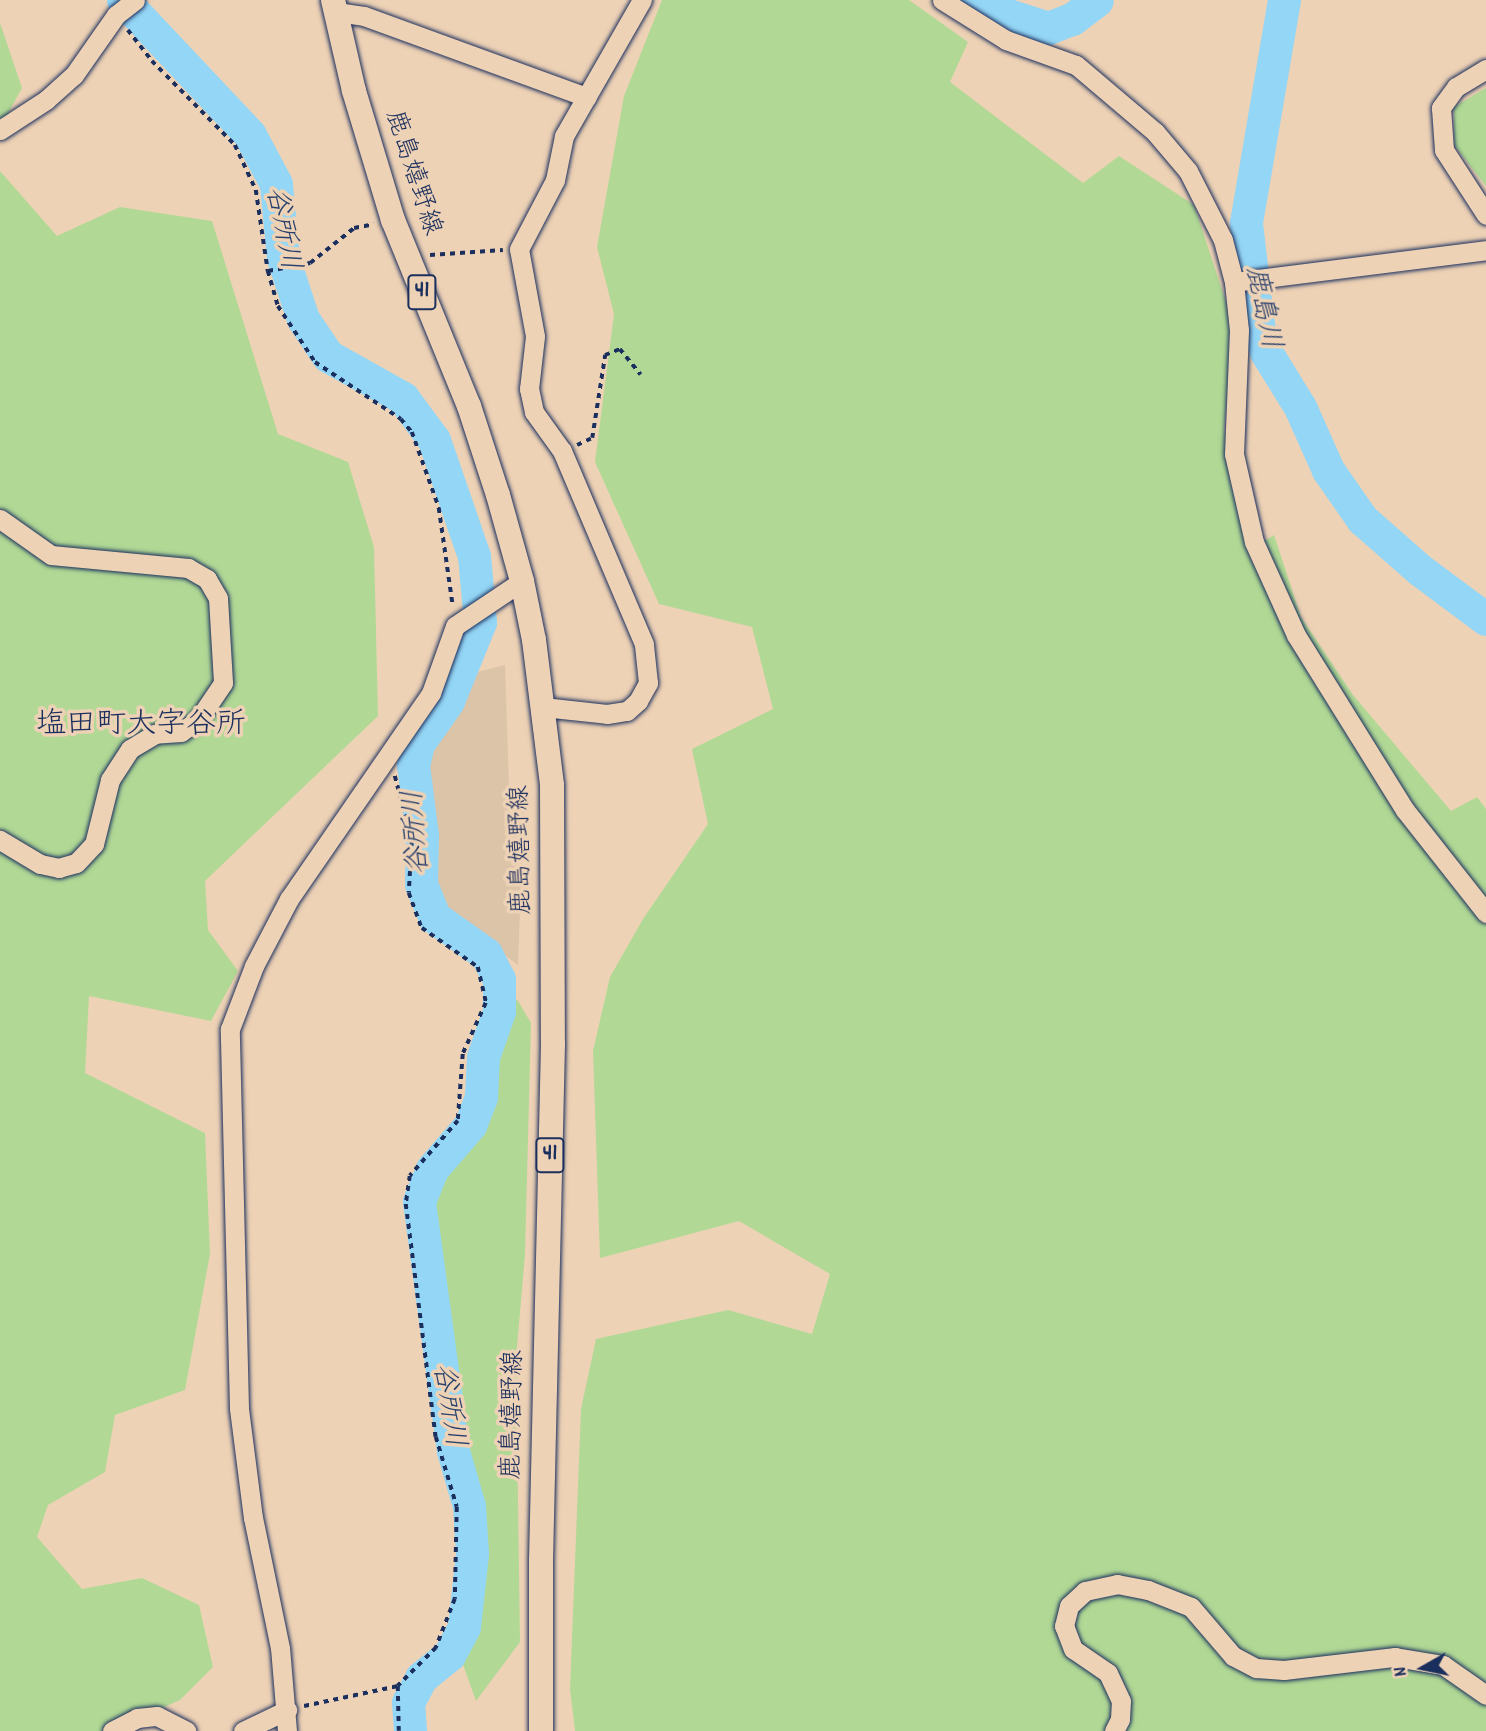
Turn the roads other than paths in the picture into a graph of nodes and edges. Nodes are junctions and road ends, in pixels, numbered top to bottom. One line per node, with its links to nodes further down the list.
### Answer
1 (135, 0): 7 (street)
2 (642, 0): 6 (street)
3 (942, 0): 10 (street)
4 (335, 6): 6 (street); 12 (main road, 鹿島嬉野線 / 41)
5 (1486, 69): 8 (street)
6 (587, 97): 13 (street)
7 (0, 130)
8 (1486, 215)
9 (1486, 250): 10 (street)
10 (1234, 282): 15 (street)
11 (0, 519): 14 (street)
12 (522, 581): 13 (main road, 鹿島嬉野線 / 41); 17 (street)
13 (543, 707): 22 (main road, 鹿島嬉野線 / 41)
14 (0, 840)
15 (1486, 913)
16 (1486, 1695): 23 (street)
17 (287, 1710): 20 (street); 21 (street)
18 (112, 1731): 19 (street)
19 (186, 1731)
20 (243, 1731)
21 (287, 1731)
22 (541, 1731)
23 (1114, 1731)

